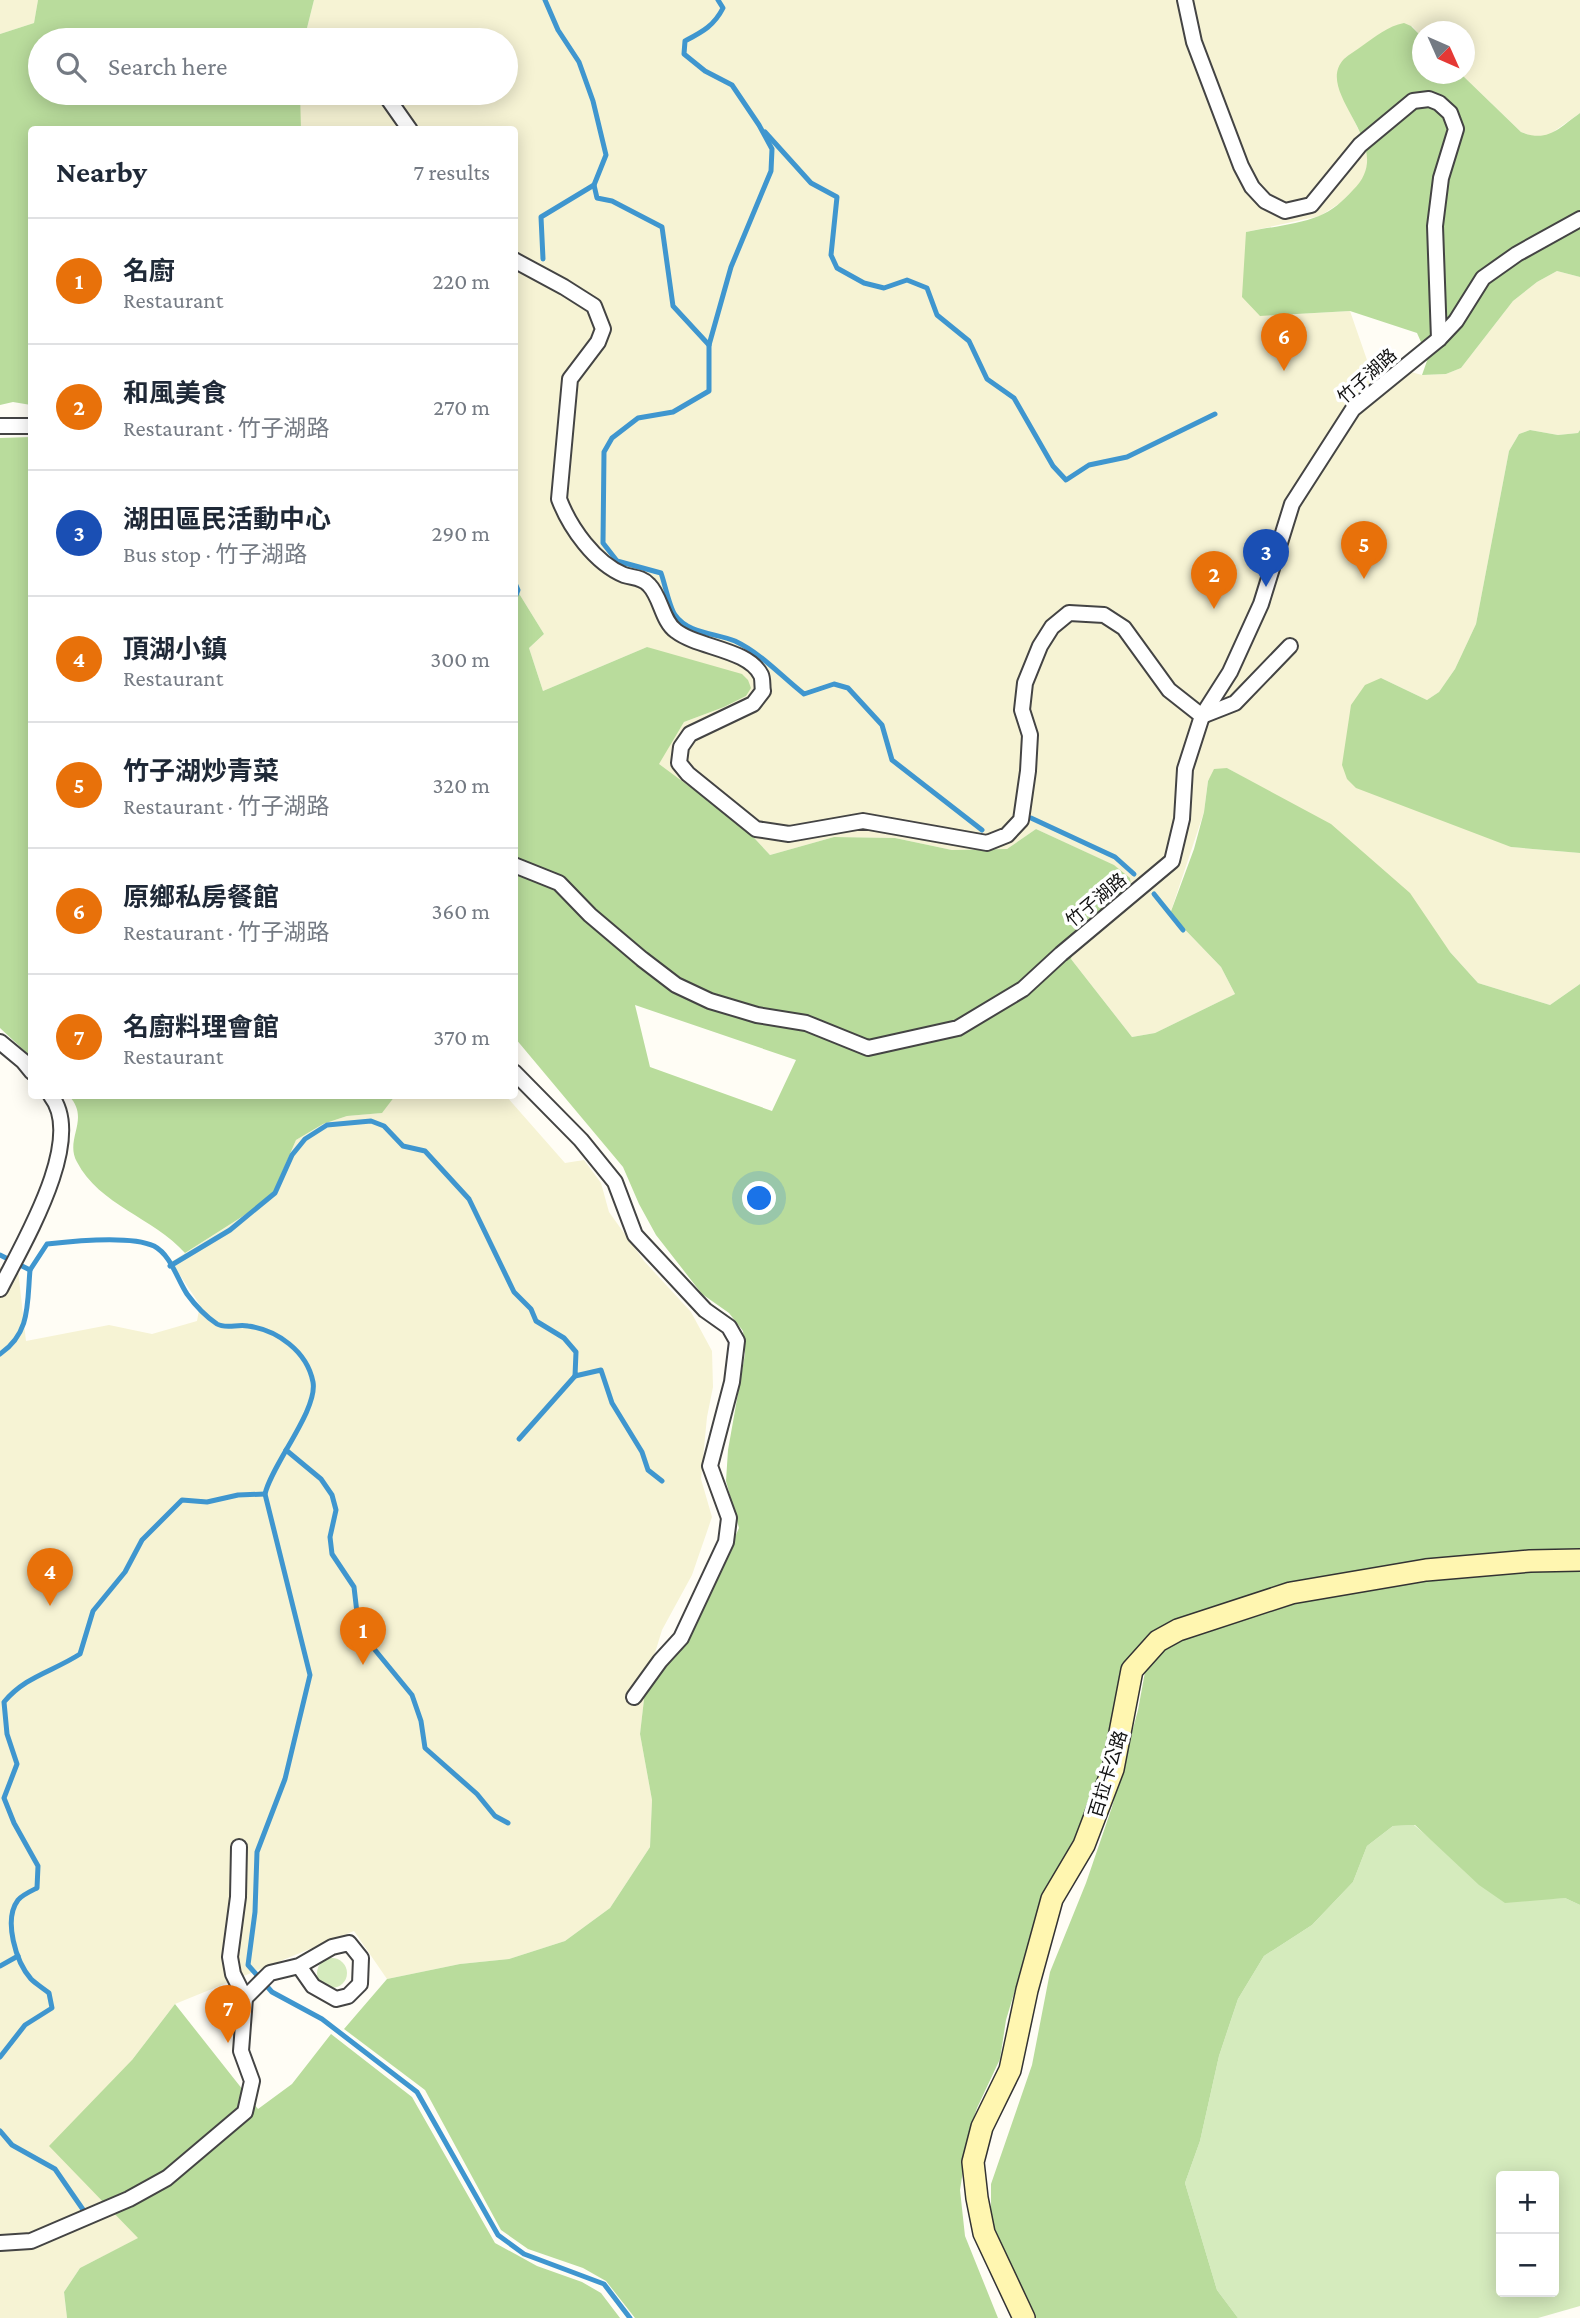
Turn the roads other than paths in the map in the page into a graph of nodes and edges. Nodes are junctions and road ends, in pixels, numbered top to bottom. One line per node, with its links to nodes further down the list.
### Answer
1 (1185, 0): 6 (street)
2 (392, 105): 3 (street)
3 (407, 126)
4 (1580, 219): 6 (street, 竹子湖路)
5 (518, 262): 10 (street)
6 (1439, 339): 10 (street, 竹子湖路)
7 (0, 426): 8 (street)
8 (28, 426)
9 (1290, 646): 10 (street)
10 (1202, 716): 11 (street, 竹子湖路)
11 (518, 867)
12 (0, 1042): 13 (street)
13 (28, 1067)
14 (518, 1076): 18 (street)
15 (54, 1099): 16 (street)
16 (0, 1289)
17 (1580, 1560): 23 (main road, 百拉卡公路)
18 (634, 1697)
19 (239, 1847): 21 (street)
20 (299, 1966): 20 (street); 21 (street)
21 (248, 1994): 22 (street)
22 (0, 2242)
23 (1024, 2318)

